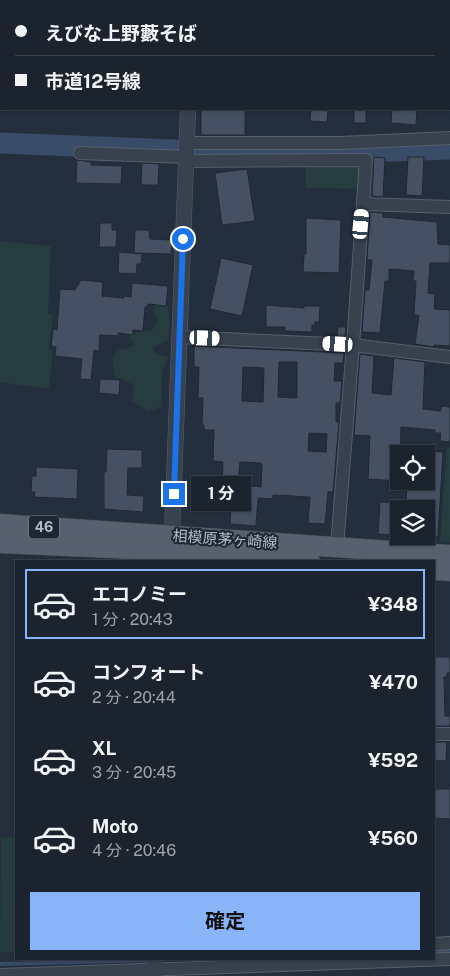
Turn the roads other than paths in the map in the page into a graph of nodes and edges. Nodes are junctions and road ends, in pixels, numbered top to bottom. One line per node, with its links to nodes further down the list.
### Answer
1 (188, 110): 3 (street)
2 (450, 138): 3 (street)
3 (186, 152): 4 (street); 5 (street); 7 (street)
4 (80, 153)
5 (363, 204): 6 (street); 8 (street)
6 (450, 207)
7 (180, 337): 8 (street); 13 (street)
8 (353, 345): 9 (street); 12 (street)
9 (450, 357)
10 (0, 524): 13 (main road, 相模原茅ヶ崎線 / 46)
11 (0, 543): 13 (main road, 相模原茅ヶ崎線 / 46)
12 (336, 547): 13 (main road, 相模原茅ヶ崎線 / 46); 14 (main road, 相模原茅ヶ崎線 / 46)
13 (172, 549): 15 (main road, 相模原茅ヶ崎線 / 46)
14 (450, 555)
15 (300, 560)
16 (435, 570): 17 (main road)
17 (450, 571)
18 (435, 734): 19 (street)
19 (450, 734)
20 (435, 944): 21 (street)
21 (450, 944)
22 (435, 959): 23 (street)
23 (450, 959)
24 (413, 960): 25 (street)
25 (155, 967): 26 (street)
26 (0, 975)

